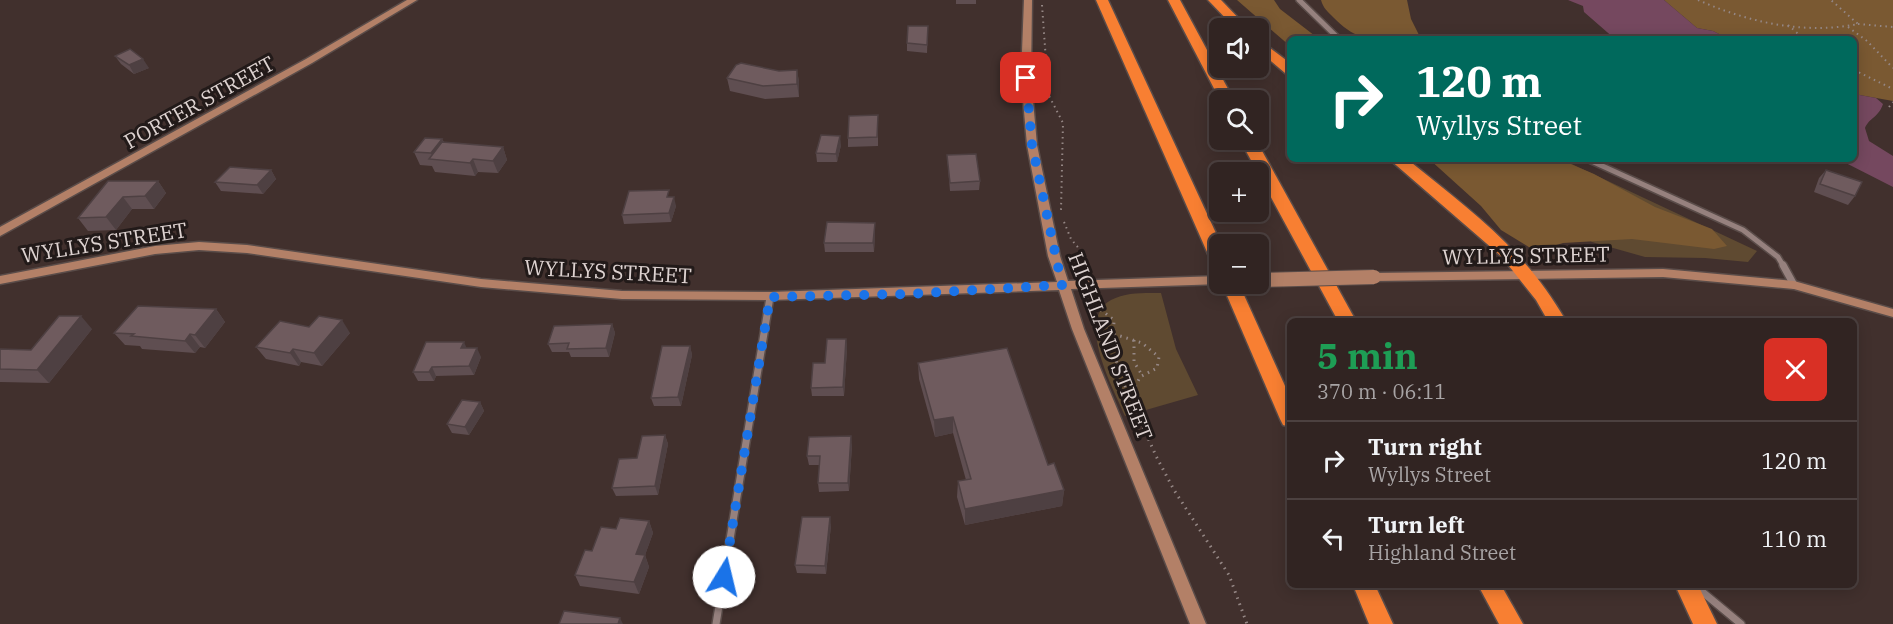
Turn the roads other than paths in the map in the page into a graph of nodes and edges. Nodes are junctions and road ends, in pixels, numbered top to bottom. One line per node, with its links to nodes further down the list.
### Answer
1 (413, 0): 15 (street, PORTER STREET)
2 (1028, 0): 21 (street, HIGHLAND STREET)
3 (1102, 0): 16 (highway)
4 (1174, 0): 11 (highway)
5 (1214, 0): 7 (highway)
6 (1299, 0): 8 (street)
7 (1232, 18)
8 (1336, 36)
9 (1269, 53): 10 (highway)
10 (1287, 68)
11 (1222, 90)
12 (1253, 150): 26 (highway)
13 (1401, 162): 17 (highway)
14 (1594, 162): 22 (street)
15 (0, 232)
16 (1209, 237)
17 (1529, 275): 20 (street, WYLLYS STREET, bridge); 22 (street, WYLLYS STREET); 27 (highway)
18 (0, 280): 24 (street, WYLLYS STREET)
19 (1209, 280): 21 (street, WYLLYS STREET)
20 (1269, 280)
21 (1062, 285): 24 (street, WYLLYS STREET); 34 (street, HIGHLAND STREET)
22 (1794, 285): 25 (street, WYLLYS STREET)
23 (1234, 294): 28 (highway)
24 (770, 297): 33 (street)
25 (1893, 313)
26 (1345, 318)
27 (1555, 318)
28 (1287, 412)
29 (1365, 588): 35 (highway)
30 (1491, 588): 36 (highway)
31 (1687, 588): 37 (highway)
32 (1698, 588): 38 (street)
33 (716, 624)
34 (1198, 624)
35 (1381, 624)
36 (1511, 624)
37 (1705, 624)
38 (1741, 624)

